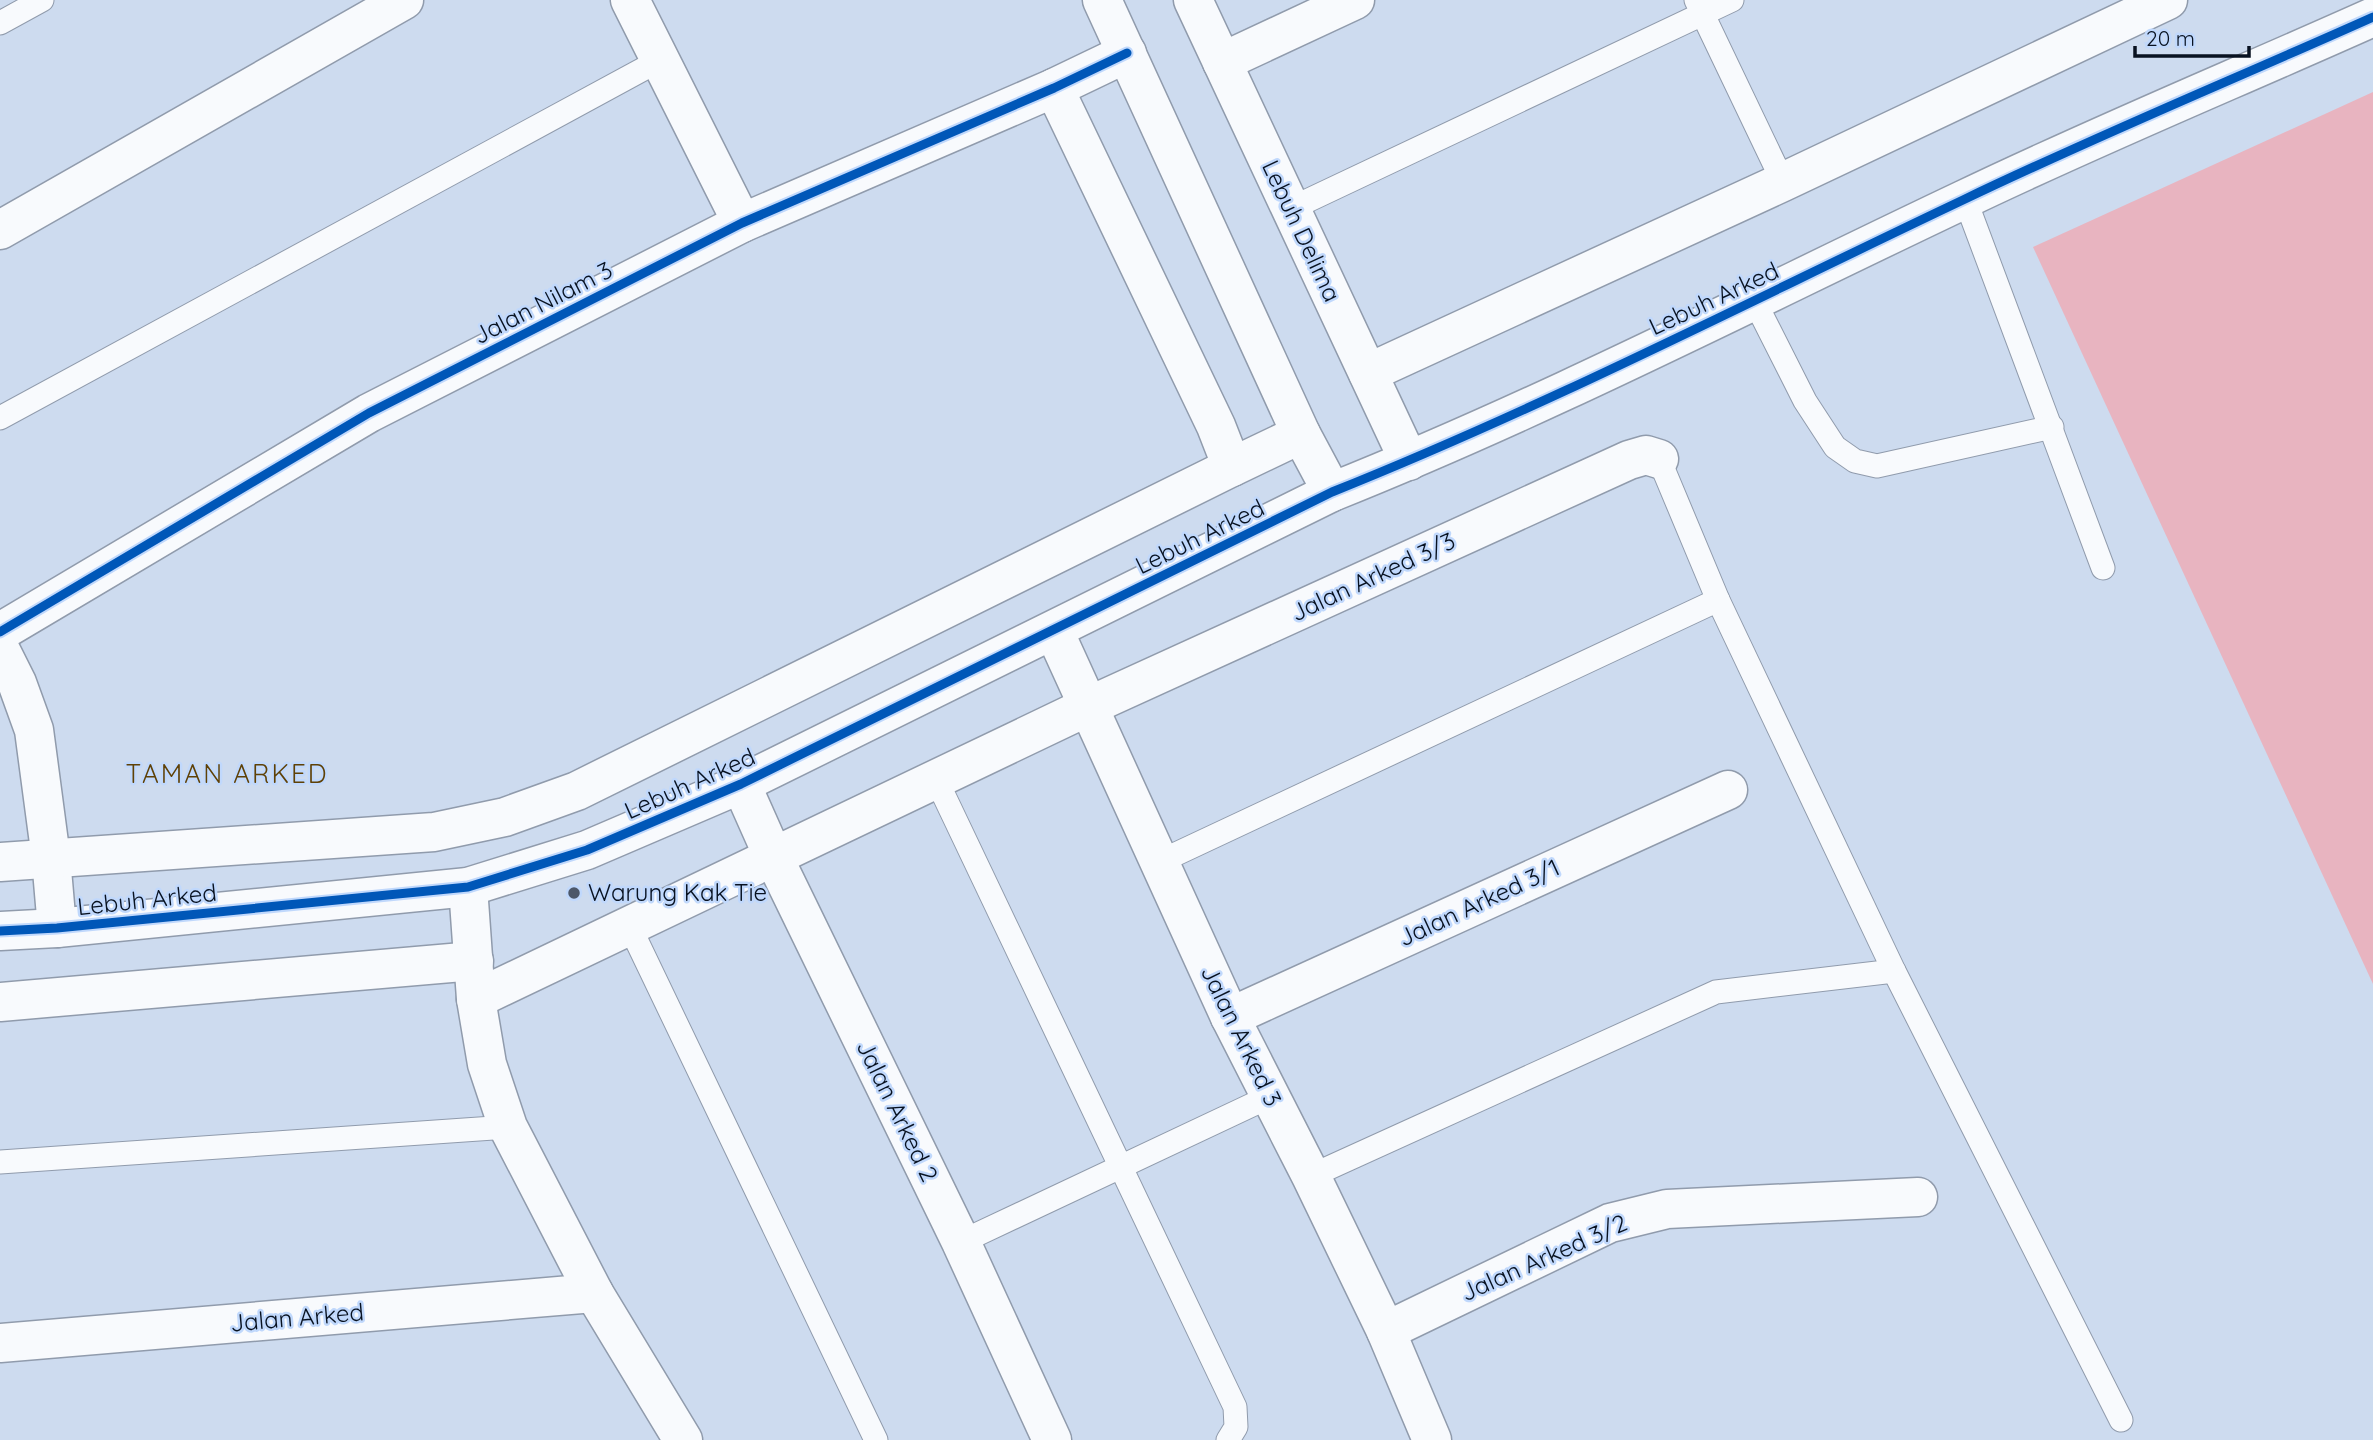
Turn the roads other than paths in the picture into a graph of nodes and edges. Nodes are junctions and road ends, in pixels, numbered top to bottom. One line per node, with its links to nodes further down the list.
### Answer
1 (42, 0): 11 (lane)
2 (404, 0): 20 (street)
3 (630, 0): 13 (street)
4 (1101, 0): 12 (street)
5 (1194, 0): 14 (street, Lebuh Delima)
6 (1355, 0): 14 (street)
7 (1732, 0): 9 (lane)
8 (2168, 0): 16 (street)
9 (1700, 7): 16 (lane); 18 (lane)
10 (2373, 17): 17 (street, Lebuh Arked)
11 (0, 23)
12 (1127, 52): 15 (street, Jalan Nilam 3); 25 (street)
13 (660, 60): 19 (street); 23 (lane)
14 (1222, 62): 18 (street, Lebuh Delima)
15 (1054, 88): 19 (street, Jalan Nilam 3); 28 (street)
16 (1783, 182): 22 (street)
17 (1965, 199): 21 (street, Lebuh Arked); 24 (lane)
18 (1290, 209): 22 (street, Lebuh Delima)
19 (742, 223): 33 (street, Jalan Nilam 3)
20 (0, 230)
21 (1755, 302): 24 (lane); 27 (street, Lebuh Arked)
22 (1368, 373): 27 (street, Lebuh Delima)
23 (0, 418)
24 (2052, 427): 30 (lane)
25 (1301, 434): 28 (street); 29 (street)
26 (1659, 459): 31 (lane); 35 (street, Jalan Arked 3/3)
27 (1409, 461): 29 (street, Lebuh Arked)
28 (1231, 467): 40 (street)
29 (1332, 492): 32 (street, Lebuh Arked)
30 (2103, 568)
31 (1718, 600): 42 (lane); 48 (lane)
32 (1054, 631): 35 (street, Jalan Arked 3); 37 (street, Lebuh Arked)
33 (0, 632)
34 (0, 649): 40 (street)
35 (1089, 706): 36 (street, Jalan Arked 3/3); 42 (street, Jalan Arked 3)
36 (936, 779): 39 (street, Jalan Arked 3/3); 55 (lane)
37 (741, 784): 39 (street, Jalan Arked 2); 43 (street, Lebuh Arked)
38 (1728, 790): 51 (street, Jalan Arked 3/1)
39 (773, 856): 44 (street, Jalan Arked 3/3); 58 (street, Jalan Arked 2)
40 (51, 858): 41 (street); 45 (street)
41 (0, 862)
42 (1159, 862): 51 (street, Jalan Arked 3)
43 (468, 887): 45 (street, Lebuh Arked); 47 (street)
44 (629, 925): 49 (street, Jalan Arked 3/3); 64 (lane)
45 (57, 928): 46 (street, Lebuh Arked)
46 (0, 931)
47 (474, 961): 49 (street); 50 (street)
48 (1894, 971): 56 (lane); 62 (lane)
49 (476, 999): 53 (street)
50 (0, 1002)
51 (1230, 1017): 52 (street, Jalan Arked 3)
52 (1270, 1096): 55 (lane); 56 (street, Jalan Arked 3)
53 (508, 1127): 54 (lane); 59 (street)
54 (0, 1162)
55 (1120, 1167): 58 (lane); 66 (lane)
56 (1311, 1176): 60 (street, Jalan Arked 3)
57 (1917, 1197): 60 (street, Jalan Arked 3/2)
58 (961, 1242): 65 (street, Jalan Arked 2)
59 (594, 1293): 61 (street, Jalan Arked); 63 (street)
60 (1386, 1331): 67 (street, Jalan Arked 3)
61 (0, 1343)
62 (2121, 1420)
63 (683, 1440)
64 (876, 1440)
65 (1052, 1440)
66 (1228, 1440)
67 (1432, 1440)

